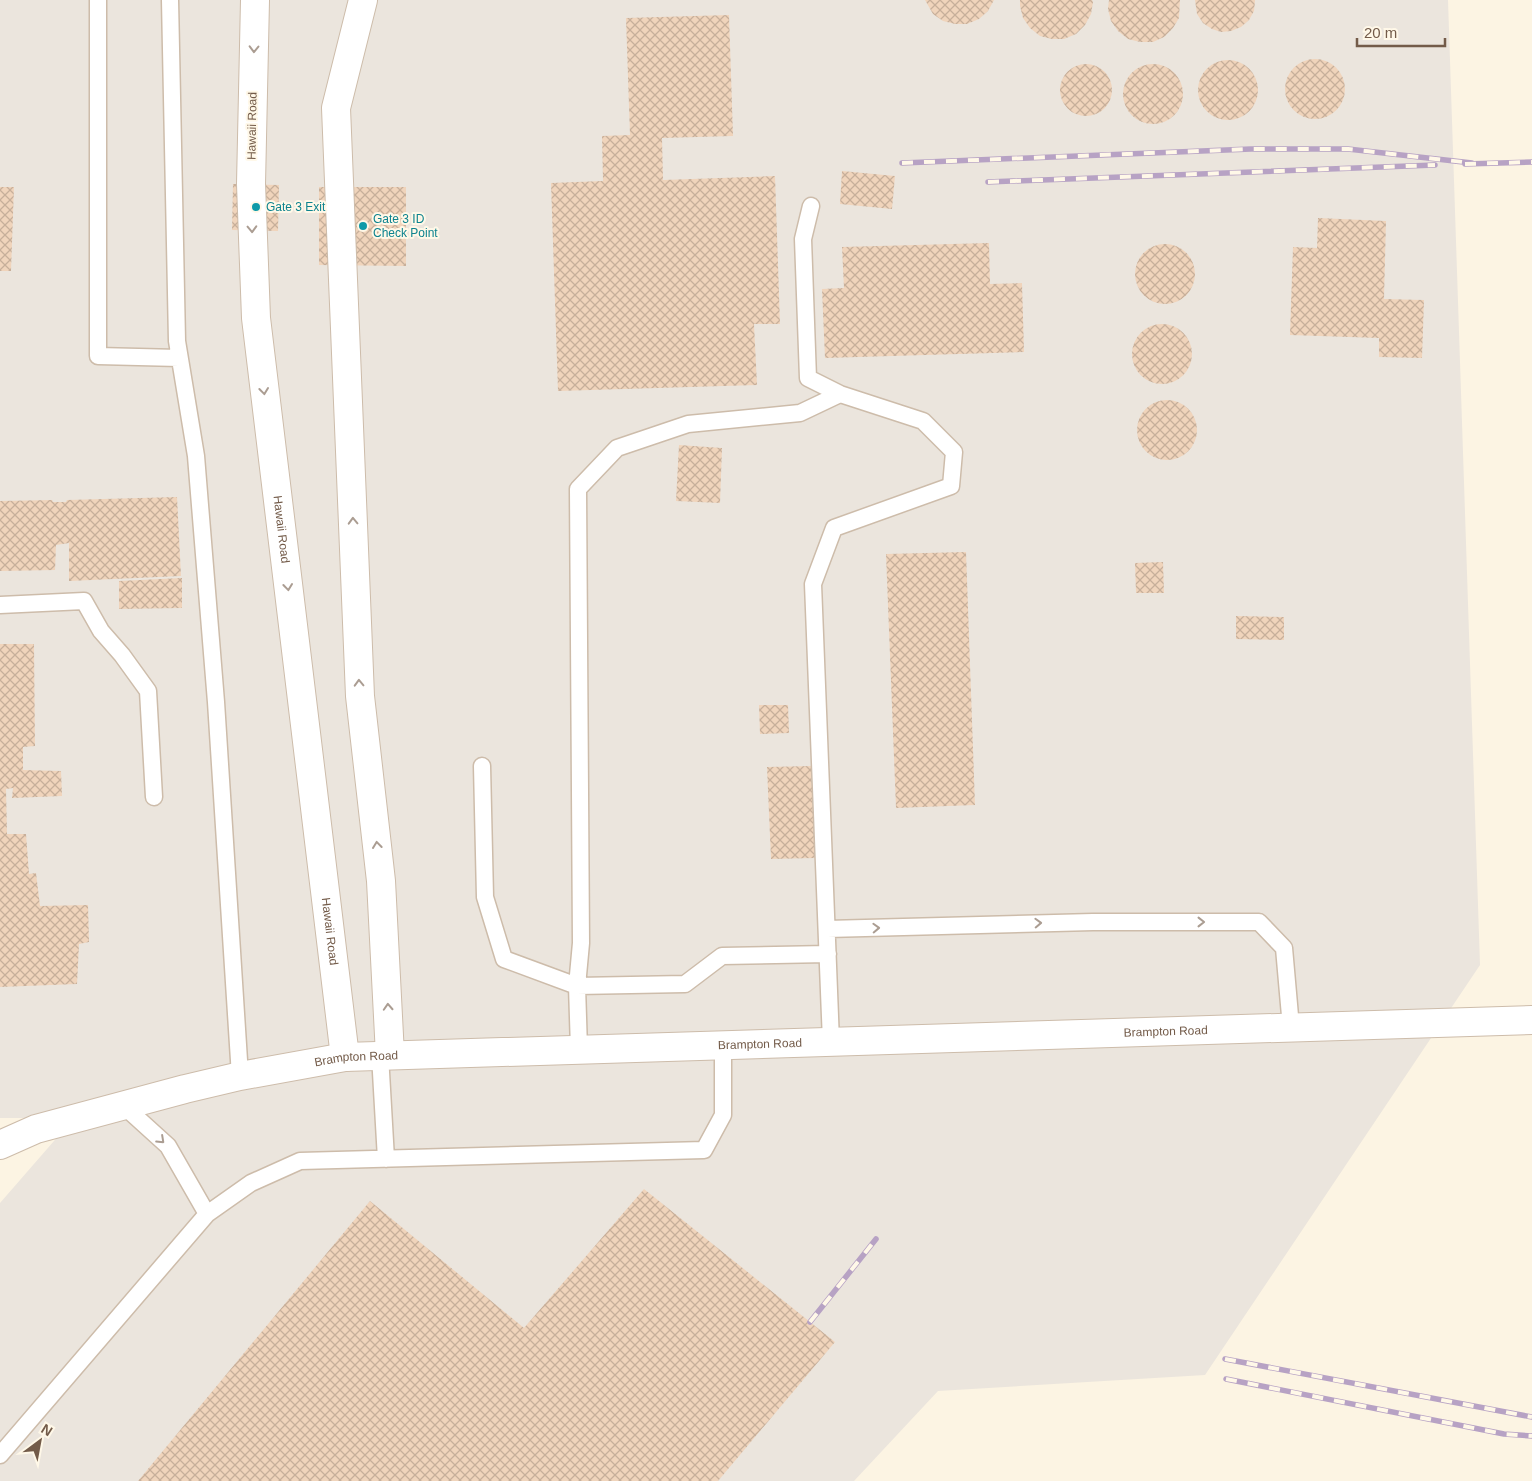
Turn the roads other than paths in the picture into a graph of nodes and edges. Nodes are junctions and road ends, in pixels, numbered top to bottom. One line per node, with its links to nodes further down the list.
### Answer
1 (98, 0): 6 (lane)
2 (170, 0): 6 (lane)
3 (255, 0): 20 (street, Hawaii Road, one-way to 20)
4 (363, 0): 19 (street, one-way to 4)
5 (811, 206): 7 (lane)
6 (180, 358): 21 (lane)
7 (840, 394): 11 (lane); 13 (lane)
8 (0, 606): 10 (lane)
9 (482, 766): 13 (lane)
10 (154, 797)
11 (827, 929): 12 (lane); 15 (lane, one-way to 15)
12 (828, 954): 13 (lane); 16 (lane)
13 (577, 986): 18 (lane)
14 (1532, 1020): 15 (street, Brampton Road)
15 (1291, 1027): 16 (street, Brampton Road)
16 (831, 1042): 17 (street, Brampton Road)
17 (723, 1045): 18 (street, Brampton Road); 24 (lane)
18 (579, 1050): 19 (street, Brampton Road)
19 (385, 1055): 20 (street, Brampton Road); 24 (lane)
20 (345, 1057): 21 (street, Brampton Road)
21 (240, 1076): 22 (street, Brampton Road)
22 (125, 1107): 23 (street, Brampton Road); 25 (lane, one-way to 25)
23 (0, 1145)
24 (386, 1159): 25 (lane)
25 (207, 1214): 26 (lane)
26 (0, 1455)

